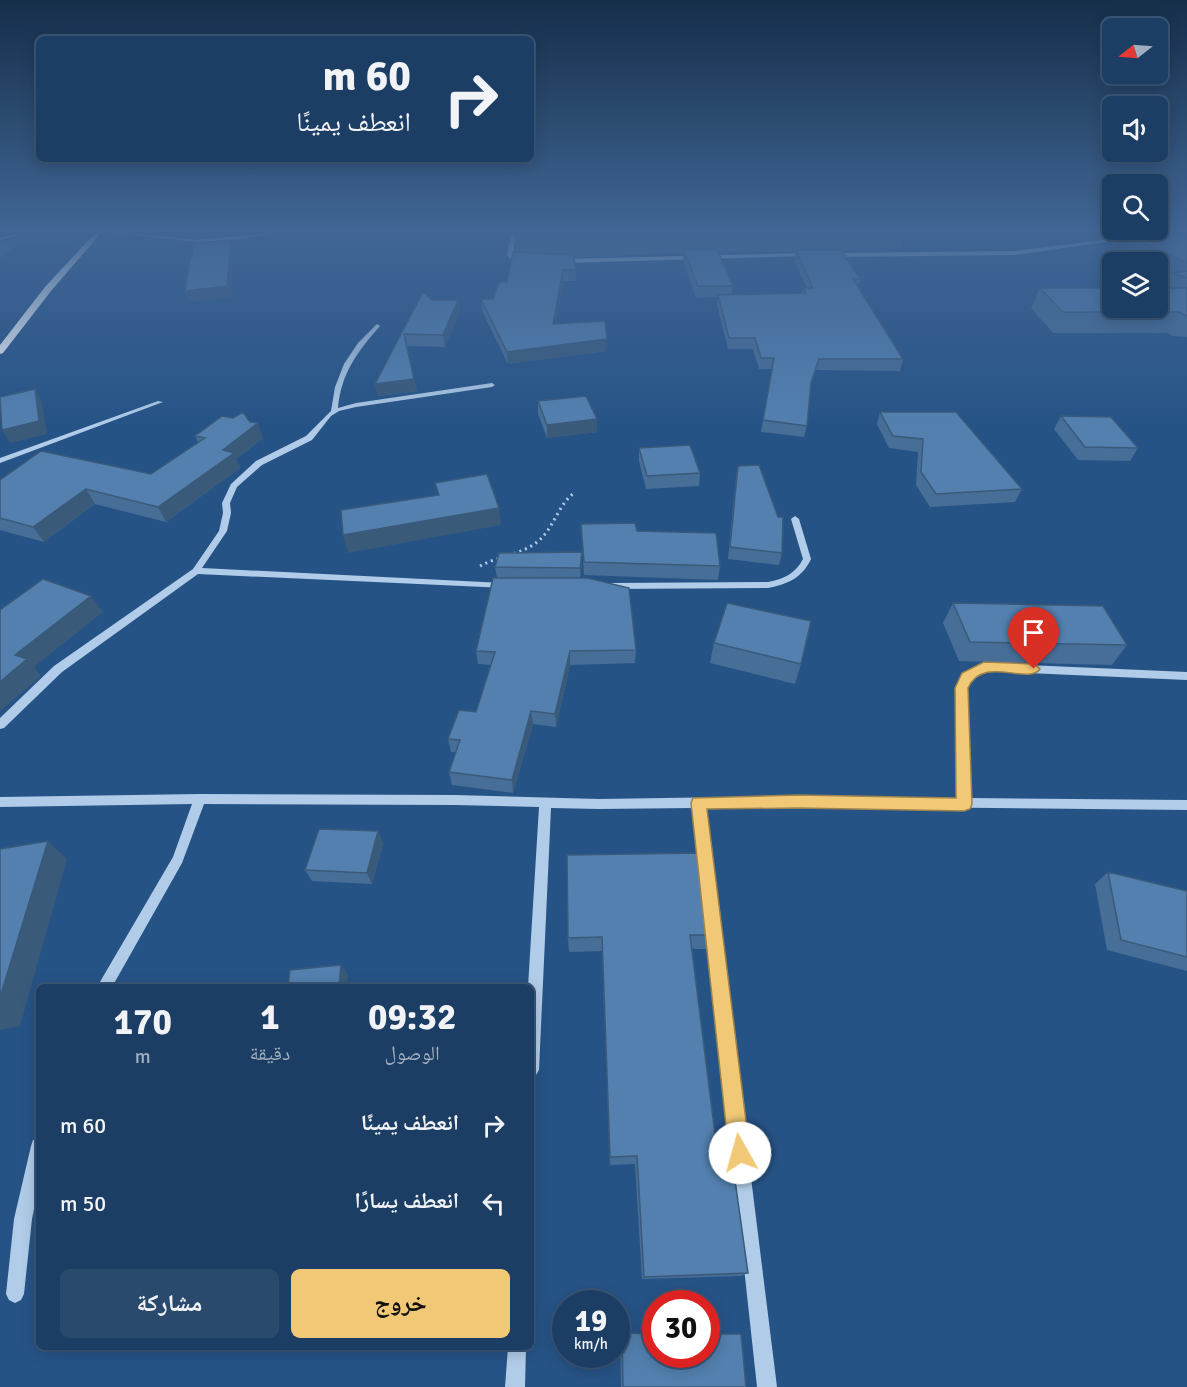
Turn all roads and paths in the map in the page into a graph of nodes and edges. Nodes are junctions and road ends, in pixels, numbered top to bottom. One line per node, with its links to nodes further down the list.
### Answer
1 (42, 297): 3 (main road)
2 (377, 326): 6 (street)
3 (0, 351)
4 (492, 385): 6 (street)
5 (160, 402): 7 (street)
6 (333, 412): 10 (street)
7 (0, 461)
8 (574, 493): 11 (path)
9 (795, 519): 12 (street)
10 (196, 571): 11 (street); 15 (street)
11 (445, 584): 13 (street)
12 (600, 586)
13 (516, 587)
14 (1187, 676): 20 (street)
15 (0, 725)
16 (200, 799): 17 (street); 18 (street); 22 (street)
17 (0, 802)
18 (545, 803): 19 (street); 23 (street)
19 (699, 803): 20 (street); 28 (street)
20 (964, 804): 21 (street)
21 (1187, 805)
22 (106, 984)
23 (534, 1013)
24 (36, 1160): 25 (street)
25 (15, 1294)
26 (517, 1350): 27 (street)
27 (515, 1387)
28 (767, 1387)

